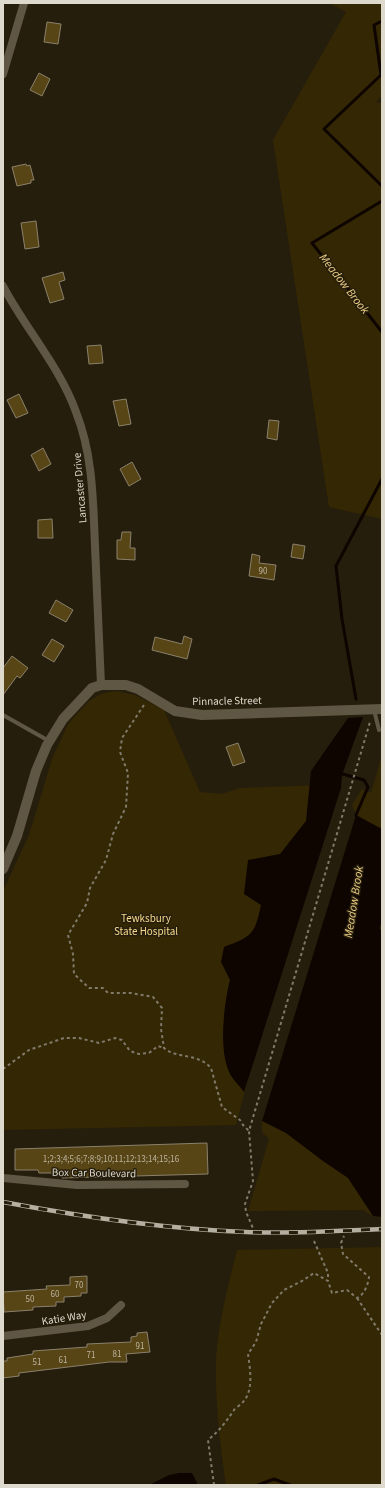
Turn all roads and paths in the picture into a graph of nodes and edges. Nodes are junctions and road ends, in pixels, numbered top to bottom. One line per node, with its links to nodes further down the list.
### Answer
1 (24, 3): 2 (street)
2 (3, 74)
3 (3, 286): 4 (street, Lancaster Drive)
4 (101, 685): 5 (street, Pinnacle Street); 9 (street)
5 (149, 697): 6 (street, Pinnacle Street); 11 (path)
6 (378, 709): 8 (lane); 13 (path)
7 (3, 715): 9 (lane)
8 (379, 730)
9 (49, 741): 10 (street)
10 (3, 869)
11 (164, 1048): 12 (path); 13 (path)
12 (3, 1069)
13 (249, 1130): 16 (path)
14 (3, 1178): 15 (street, Box Car Boulevard)
15 (185, 1184)
16 (255, 1233)
17 (344, 1236): 20 (path)
18 (314, 1241): 19 (path)
19 (328, 1281): 20 (path); 24 (path)
20 (356, 1298): 22 (path)
21 (121, 1305): 23 (street, Katie Way)
22 (382, 1335)
23 (3, 1336)
24 (214, 1485)

